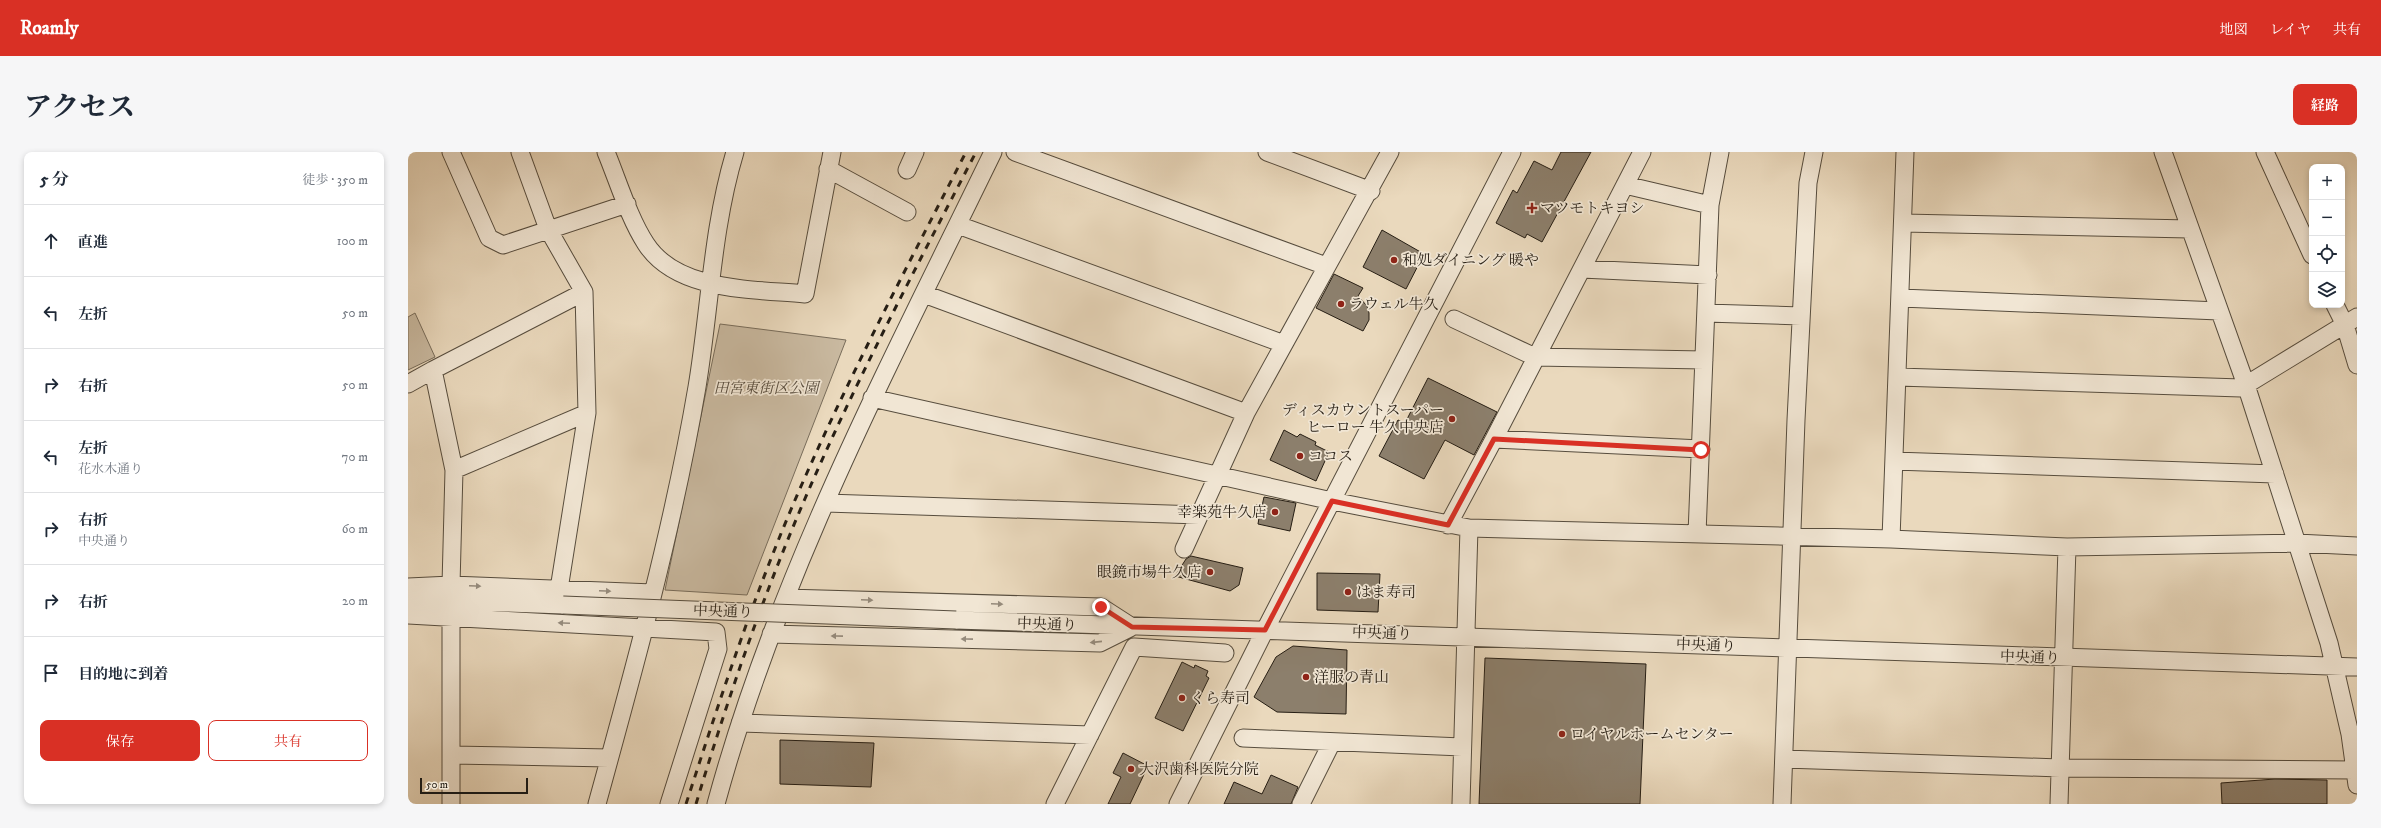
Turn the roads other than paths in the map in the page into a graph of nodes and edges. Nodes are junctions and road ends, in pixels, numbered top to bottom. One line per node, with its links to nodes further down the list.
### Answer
1 (451, 152): 27 (street)
2 (520, 152): 27 (street)
3 (606, 152): 22 (street)
4 (735, 152): 33 (street)
5 (832, 152): 18 (street)
6 (915, 152): 19 (street)
7 (993, 152): 26 (street)
8 (1015, 152): 30 (street)
9 (1267, 152): 21 (street)
10 (1390, 152): 21 (street)
11 (1512, 152): 60 (street)
12 (1642, 152): 20 (street)
13 (1720, 152): 23 (street)
14 (1814, 152): 40 (street)
15 (1905, 152): 25 (street)
16 (2163, 152): 28 (street)
17 (2264, 152): 29 (street)
18 (828, 170): 24 (street); 33 (street)
19 (907, 170)
20 (1625, 185): 23 (street); 31 (street)
21 (1371, 191): 30 (street)
22 (627, 204): 27 (street); 33 (street)
23 (1710, 205): 32 (street)
24 (907, 212)
25 (1903, 223): 28 (street); 36 (street)
26 (958, 225): 35 (street); 43 (street)
27 (548, 229): 34 (street)
28 (2190, 229): 38 (street)
29 (2309, 249)
30 (1326, 266): 43 (street)
31 (1582, 269): 32 (street); 44 (street)
32 (1708, 275): 39 (street)
33 (712, 284): 75 (street)
34 (584, 292): 47 (street); 52 (street)
35 (924, 294): 51 (street); 53 (street)
36 (1900, 298): 38 (street); 48 (street)
37 (2338, 308): 42 (street)
38 (2219, 311): 50 (street)
39 (1706, 313): 40 (street); 45 (street)
40 (1801, 316): 66 (street)
41 (1454, 320): 44 (street)
42 (2351, 321): 46 (street); 50 (street)
43 (1284, 344): 53 (street)
44 (1535, 357): 45 (street); 54 (street)
45 (1704, 360): 55 (street)
46 (2357, 365)
47 (434, 370): 49 (street); 57 (street)
48 (1898, 376): 50 (street); 56 (street)
49 (408, 384)
50 (2246, 385): 59 (street)
51 (872, 398): 58 (street); 61 (street)
52 (587, 413): 57 (street); 74 (street)
53 (1246, 413): 58 (street)
54 (1494, 439): 55 (street); 63 (street)
55 (1701, 450): 65 (street)
56 (1894, 461): 59 (street); 67 (street)
57 (454, 470): 72 (street)
58 (1219, 474): 60 (street); 62 (street)
59 (2275, 474): 68 (street)
60 (1332, 501): 63 (street); 82 (street)
61 (826, 503): 62 (street); 76 (street)
62 (1199, 515): 71 (street)
63 (1448, 525): 64 (street)
64 (1469, 528): 65 (street); 84 (street)
65 (1697, 534): 66 (street)
66 (1792, 538): 67 (street); 85 (street)
67 (1891, 539): 70 (street)
68 (2297, 543): 69 (street); 70 (street); 88 (street)
69 (2357, 546)
70 (2067, 547): 87 (street)
71 (1184, 549)
72 (452, 585): 73 (street); 74 (street, one-way to 74)
73 (408, 587)
74 (558, 589): 75 (street, one-way to 75)
75 (653, 593): 80 (street)
76 (786, 598): 81 (street, one-way to 81); 83 (street)
77 (408, 599): 81 (street, 中央通り, bridge)
78 (408, 615): 79 (street)
79 (451, 618): 80 (street, one-way to 79); 95 (street)
80 (645, 627): 96 (street); 102 (street)
81 (1132, 627): 82 (street, 中央通り); 83 (street, one-way to 83)
82 (1265, 630): 84 (street, 中央通り); 105 (street)
83 (771, 634): 90 (street)
84 (1467, 636): 85 (street, 中央通り); 94 (street)
85 (1788, 648): 87 (street, 中央通り); 97 (street)
86 (1225, 653): 91 (street)
87 (2064, 658): 88 (street, 中央通り); 98 (street)
88 (2335, 667): 89 (street, 中央通り); 99 (street)
89 (2357, 667)
90 (740, 723): 91 (street); 103 (street)
91 (1090, 736): 104 (street)
92 (1243, 738): 93 (street)
93 (1332, 742): 94 (street); 106 (street)
94 (1462, 747): 107 (street)
95 (451, 756): 96 (street); 100 (street)
96 (609, 758): 101 (street)
97 (1784, 759): 98 (street); 108 (street)
98 (2060, 768): 99 (street); 109 (street)
99 (2356, 777)
100 (451, 804)
101 (596, 804)
102 (669, 804)
103 (716, 804)
104 (1055, 804)
105 (1178, 804)
106 (1301, 804)
107 (1461, 804)
108 (1782, 804)
109 (2059, 804)

